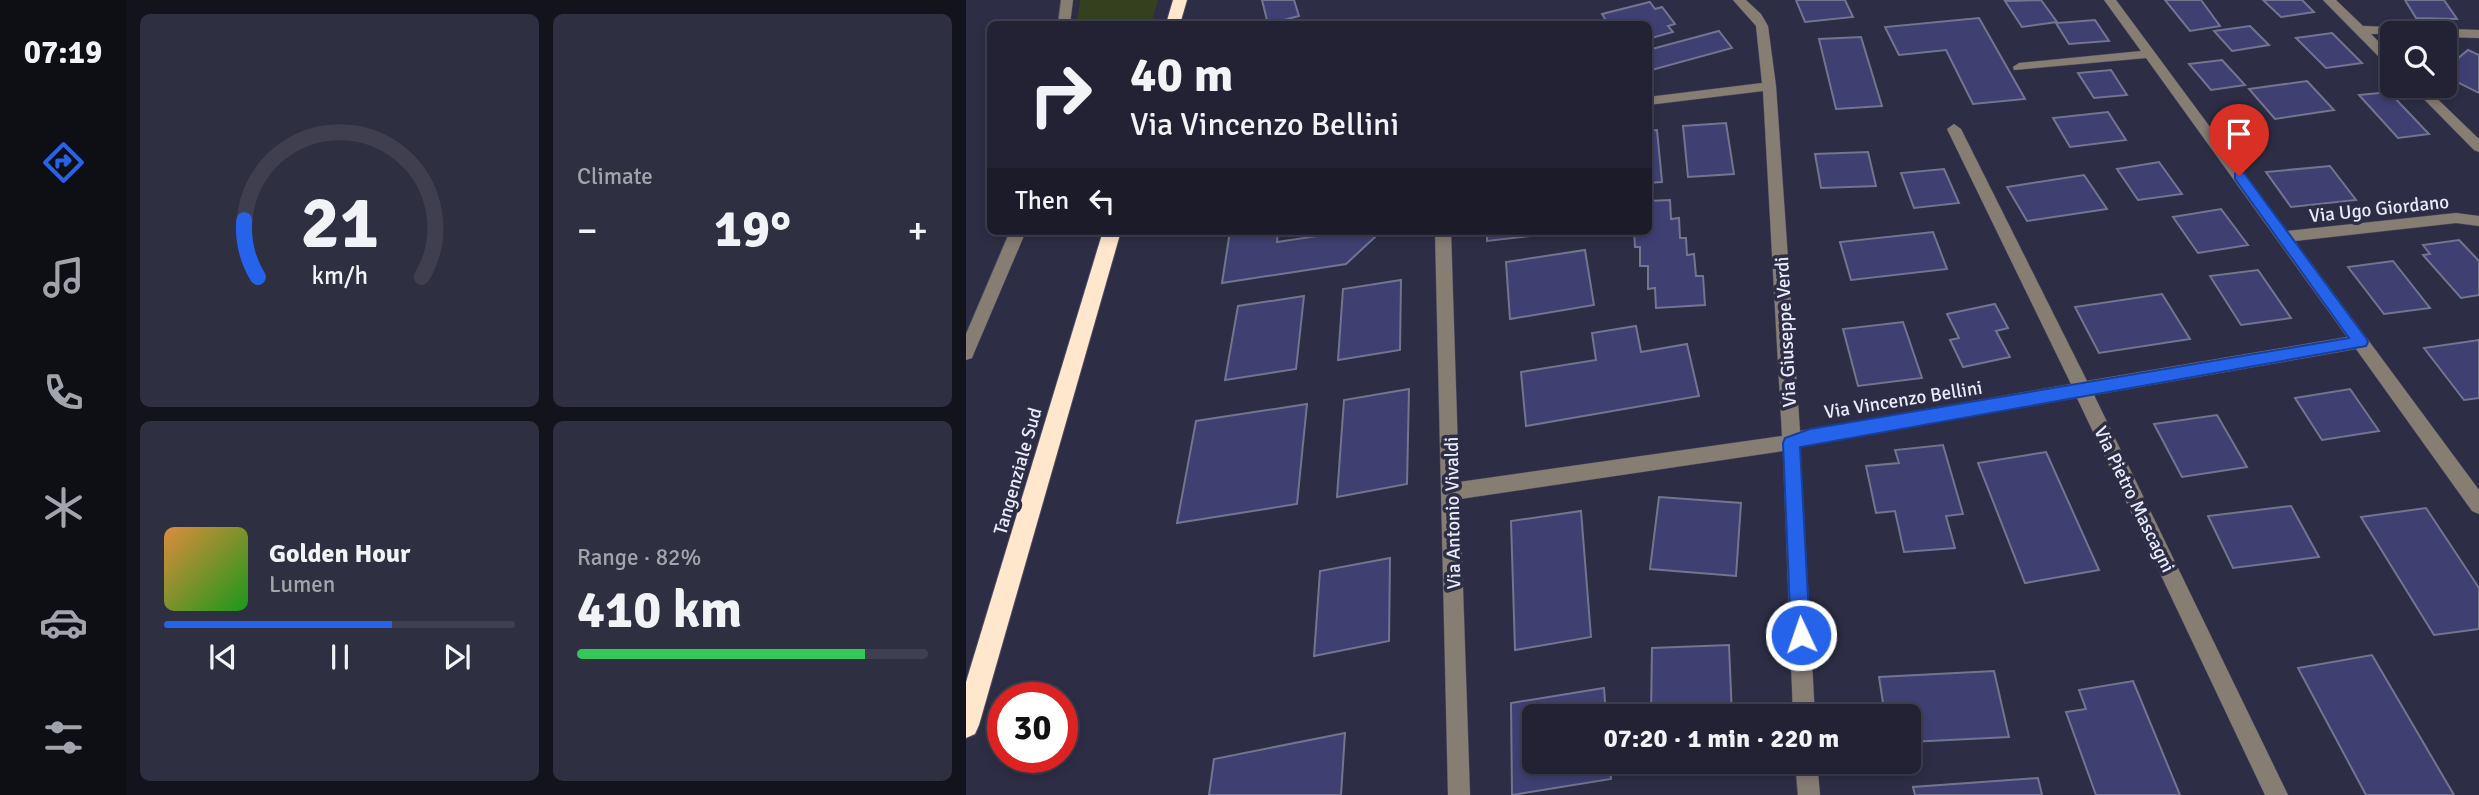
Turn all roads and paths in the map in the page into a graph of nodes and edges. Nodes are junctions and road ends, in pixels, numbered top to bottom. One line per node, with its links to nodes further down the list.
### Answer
1 (1067, 0): 6 (street)
2 (1180, 0): 7 (highway)
3 (1740, 0): 13 (street, Via Giuseppe Verdi)
4 (2110, 0): 11 (street)
5 (2329, 0): 8 (street)
6 (1064, 21)
7 (1174, 21)
8 (2360, 30): 9 (street); 10 (street)
9 (2479, 34)
10 (2380, 50)
11 (2152, 54): 12 (street); 22 (street)
12 (2020, 67)
13 (1769, 86): 15 (street); 26 (street, Via Giuseppe Verdi)
14 (2429, 98): 17 (street)
15 (1652, 101)
16 (1954, 129): 25 (street, Via Pietro Mascagni)
17 (2479, 147)
18 (2479, 220): 22 (street, Via Ugo Giordano)
19 (1016, 235): 24 (street)
20 (1111, 235): 30 (highway, Tangenziale Sud)
21 (1443, 235): 27 (street, Via Antonio Vivaldi)
22 (2283, 237): 23 (street)
23 (2360, 342): 25 (street, Via Vincenzo Bellini); 28 (street)
24 (966, 353)
25 (2083, 391): 26 (street, Via Vincenzo Bellini); 34 (street, Via Pietro Mascagni)
26 (1791, 443): 27 (street, Via Vincenzo Bellini); 29 (street, Via Giuseppe Verdi)
27 (1452, 492): 32 (street, Via Antonio Vivaldi)
28 (2479, 505)
29 (1803, 704)
30 (966, 725)
31 (1807, 774): 33 (street)
32 (1459, 795)
33 (1809, 795)
34 (2277, 795)

